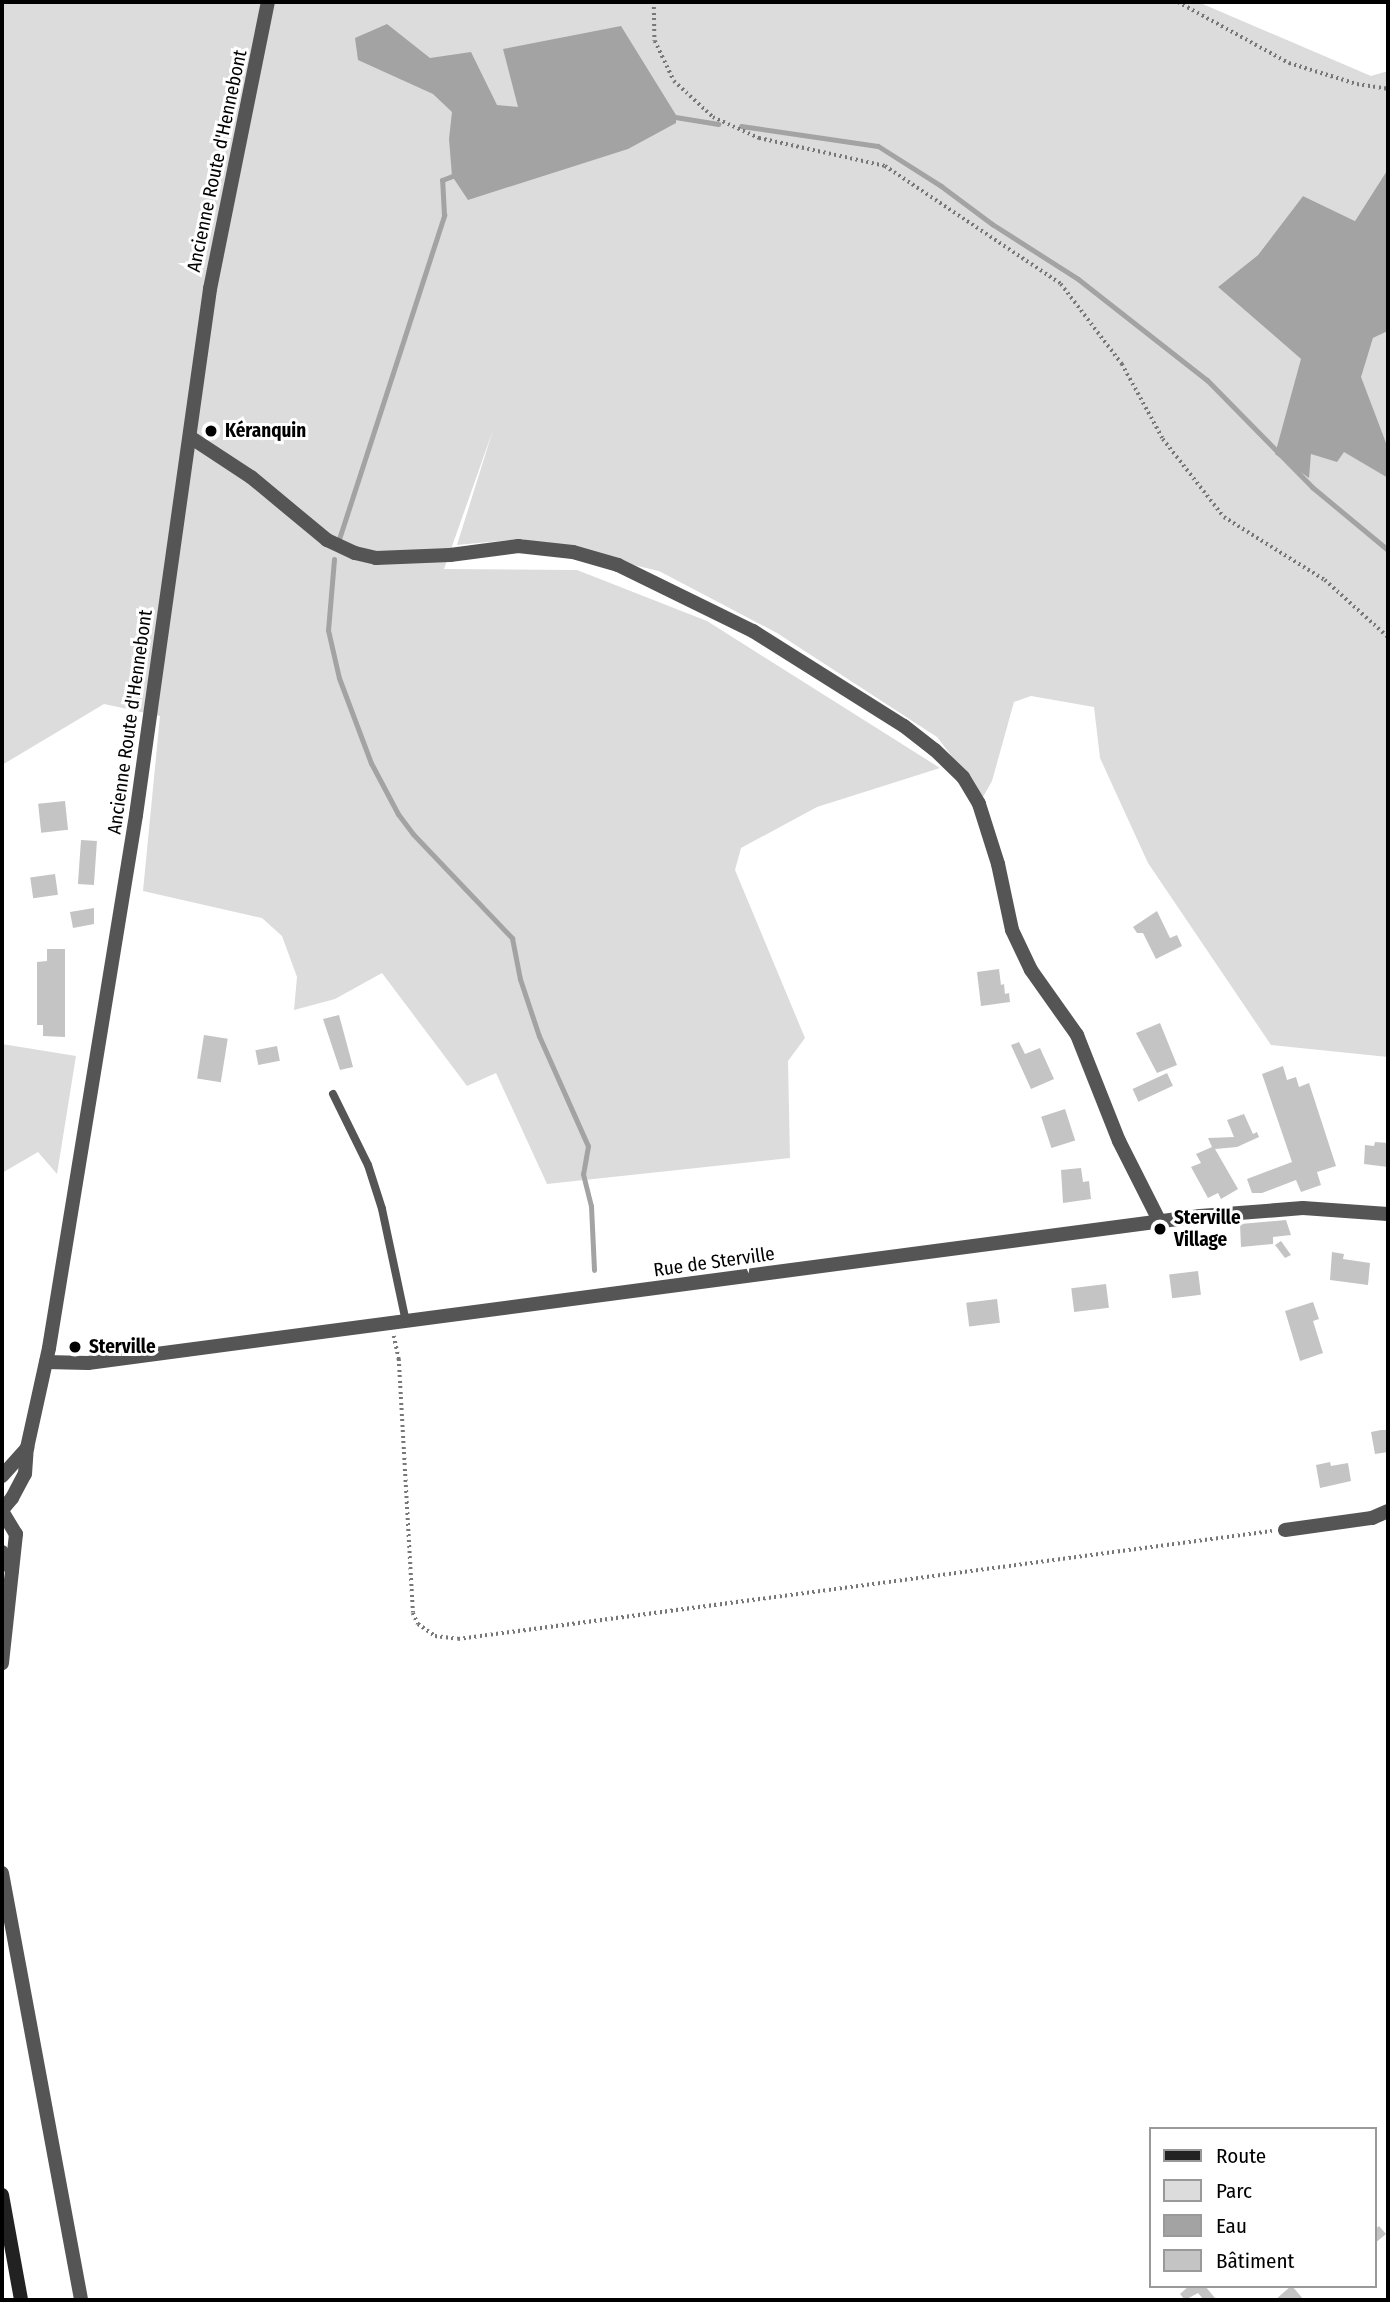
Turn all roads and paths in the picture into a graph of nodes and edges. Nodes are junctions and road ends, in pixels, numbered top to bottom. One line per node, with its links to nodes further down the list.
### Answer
1 (268, 2): 5 (street, Ancienne Route d'Hennebont)
2 (654, 2): 6 (path)
3 (1178, 2): 4 (path)
4 (1388, 89)
5 (190, 437): 9 (street); 11 (street, Ancienne Route d'Hennebont)
6 (1388, 637)
7 (333, 1094): 10 (lane)
8 (1388, 1214): 9 (street, Rue de Sterville)
9 (1160, 1222): 10 (street, Rue de Sterville)
10 (399, 1323): 11 (street, Rue de Sterville); 16 (path)
11 (46, 1362): 12 (street, Ancienne Route d'Hennebont)
12 (27, 1448): 13 (street); 14 (street, Ancienne Route d'Hennebont)
13 (2, 1476)
14 (2, 1511): 18 (street)
15 (1388, 1511): 16 (street)
16 (1285, 1530)
17 (2, 1552): 18 (street)
18 (12, 1571): 19 (street)
19 (2, 1663)
20 (2, 1873): 23 (street)
21 (2, 2195): 22 (main road)
22 (21, 2300)
23 (81, 2300)

